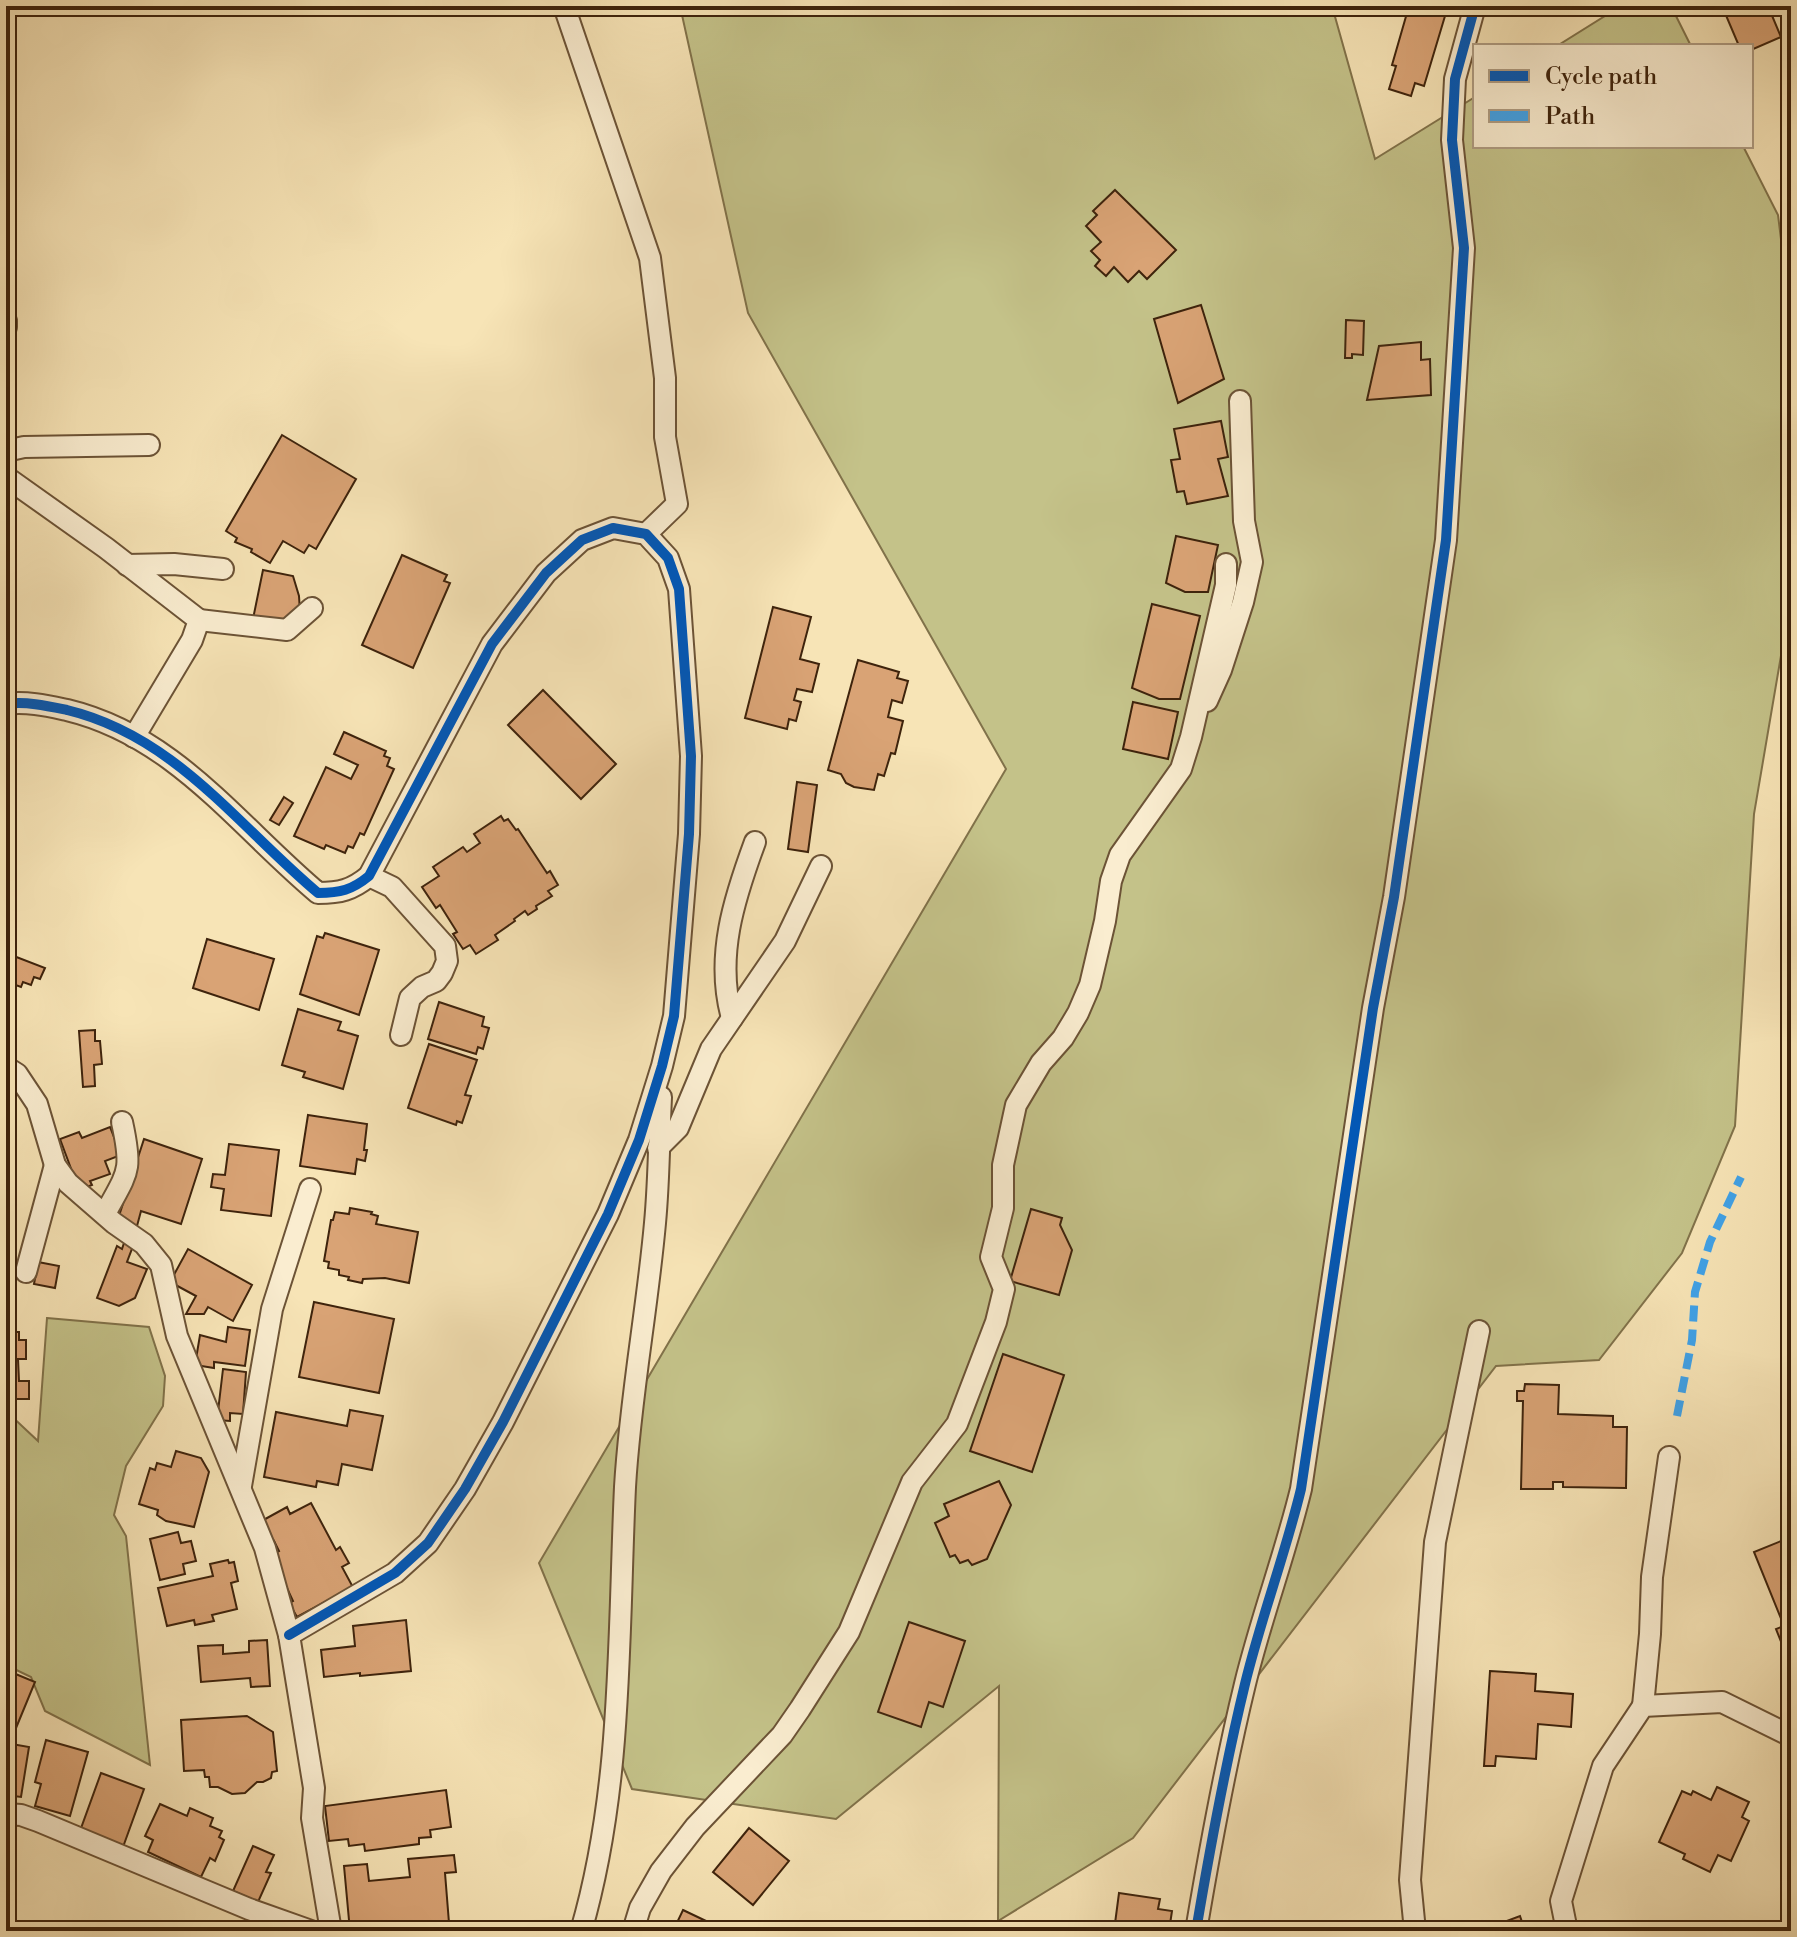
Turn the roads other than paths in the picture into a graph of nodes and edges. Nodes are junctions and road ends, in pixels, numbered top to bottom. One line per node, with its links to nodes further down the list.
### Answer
1 (564, 6): 9 (street)
2 (1475, 6): 42 (street)
3 (6, 321): 4 (street)
4 (6, 327)
5 (1240, 401): 17 (street)
6 (149, 445): 7 (street)
7 (6, 451)
8 (6, 477): 11 (street)
9 (646, 534): 20 (street); 23 (street)
10 (1226, 564): 17 (street)
11 (127, 565): 12 (street); 14 (street)
12 (223, 569)
13 (312, 608): 14 (street)
14 (199, 620): 16 (street)
15 (6, 704): 16 (street)
16 (134, 737): 20 (street)
17 (1191, 737): 41 (street)
18 (755, 842): 21 (street)
19 (821, 866): 21 (street)
20 (369, 876): 22 (street)
21 (732, 1018): 26 (street)
22 (401, 1035)
23 (662, 1066): 26 (street); 34 (street)
24 (6, 1067): 27 (street)
25 (122, 1122): 29 (street)
26 (658, 1148): 40 (street)
27 (55, 1165): 29 (street); 30 (street)
28 (310, 1189): 33 (street)
29 (105, 1214): 33 (street)
30 (26, 1272)
31 (1479, 1331): 43 (street)
32 (1669, 1457): 35 (street)
33 (241, 1486): 34 (street)
34 (289, 1635): 39 (street)
35 (1643, 1706): 36 (street); 44 (street)
36 (1791, 1736)
37 (6, 1814): 38 (street)
38 (311, 1931)
39 (331, 1931)
40 (581, 1931)
41 (633, 1931)
42 (1196, 1931)
43 (1415, 1931)
44 (1567, 1931)

